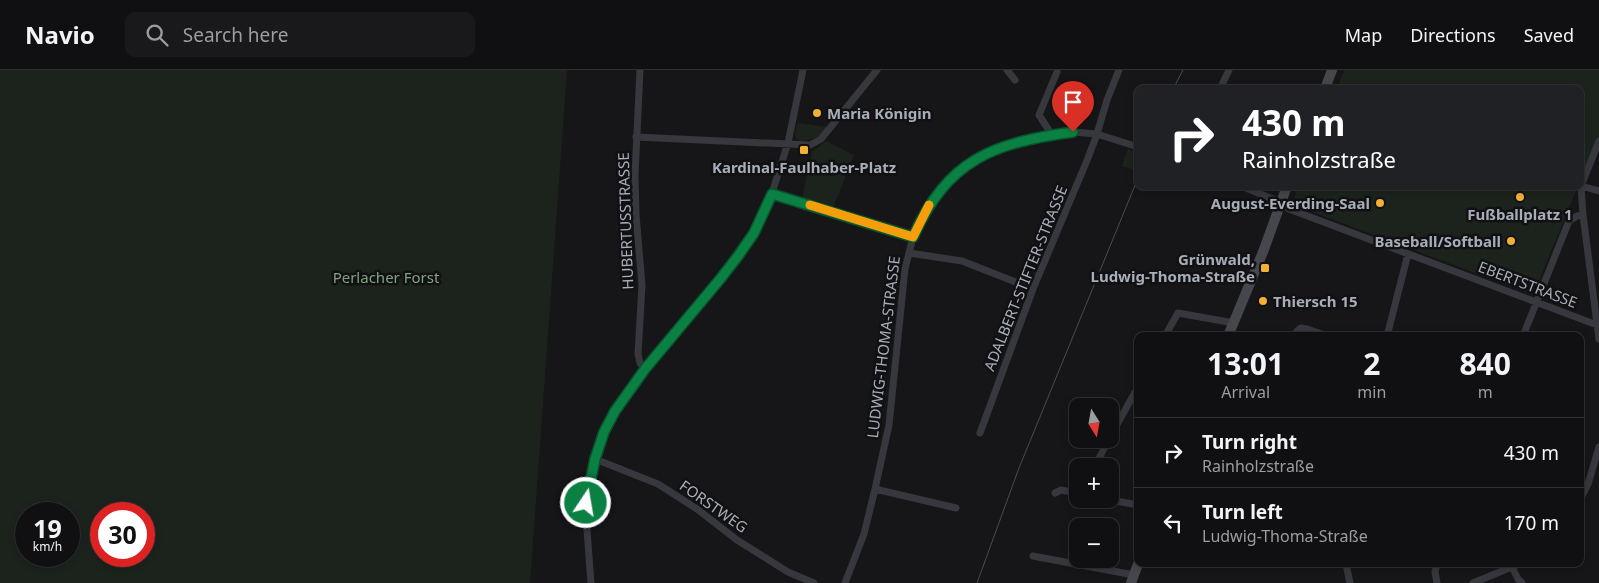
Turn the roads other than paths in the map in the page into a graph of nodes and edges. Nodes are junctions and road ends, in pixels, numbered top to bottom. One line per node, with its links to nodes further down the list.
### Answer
1 (640, 70): 14 (street, HUBERTUSSTRASSE)
2 (803, 70): 16 (street)
3 (877, 70): 16 (street)
4 (1007, 70): 9 (street)
5 (1119, 70): 12 (street, ADALBERT-STIFTER-STRASSE)
6 (1229, 70): 10 (street)
7 (1332, 70): 11 (main road)
8 (1057, 72): 13 (street)
9 (1015, 80)
10 (1222, 85)
11 (1326, 85)
12 (1097, 134): 13 (street, LUDWIG-THOMA-STRASSE); 17 (street, LUDWIG-THOMA-STRASSE); 30 (street, ADALBERT-STIFTER-STRASSE)
13 (1052, 135): 27 (street, LUDWIG-THOMA-STRASSE)
14 (636, 137): 16 (street); 41 (street, HUBERTUSSTRASSE)
15 (1599, 141): 18 (street)
16 (788, 143): 24 (street)
17 (1134, 146)
18 (1584, 178)
19 (1584, 187): 23 (street)
20 (1251, 190): 25 (street)
21 (1285, 190): 25 (main road)
22 (1581, 190): 26 (street)
23 (1599, 191)
24 (772, 194): 27 (street); 41 (street)
25 (1280, 204): 29 (street, EBERTSTRASSE); 32 (main road)
26 (1583, 215): 31 (street); 33 (street)
27 (913, 237): 28 (street, LUDWIG-THOMA-STRASSE)
28 (909, 253): 30 (street); 47 (street, LUDWIG-THOMA-STRASSE)
29 (1408, 254): 31 (street, EBERTSTRASSE); 38 (street)
30 (1033, 289): 44 (street, ADALBERT-STIFTER-STRASSE)
31 (1536, 302): 33 (street, EBERTSTRASSE); 39 (street)
32 (1234, 323): 34 (street); 35 (main road)
33 (1597, 325): 40 (street)
34 (1168, 332)
35 (1230, 332)
36 (1297, 332): 37 (street)
37 (1314, 332)
38 (1388, 332)
39 (1525, 332)
40 (1599, 339)
41 (645, 369): 46 (street)
42 (1134, 394): 43 (street)
43 (1119, 422)
44 (980, 433)
45 (1599, 447): 49 (street)
46 (595, 459): 61 (street); 62 (street, FORSTWEG)
47 (875, 489): 53 (street); 63 (street, LUDWIG-THOMA-STRASSE)
48 (1069, 491): 50 (street)
49 (1584, 492)
50 (1055, 493)
51 (1119, 502): 52 (street)
52 (1134, 504)
53 (956, 508)
54 (1033, 556): 60 (street)
55 (1137, 567): 60 (main road)
56 (1347, 567): 64 (street)
57 (1436, 567): 65 (street)
58 (1513, 567): 66 (street)
59 (1515, 567): 67 (street)
60 (1133, 580)
61 (591, 583)
62 (814, 583)
63 (845, 583)
64 (1350, 583)
65 (1437, 583)
66 (1473, 583)
67 (1522, 583)

